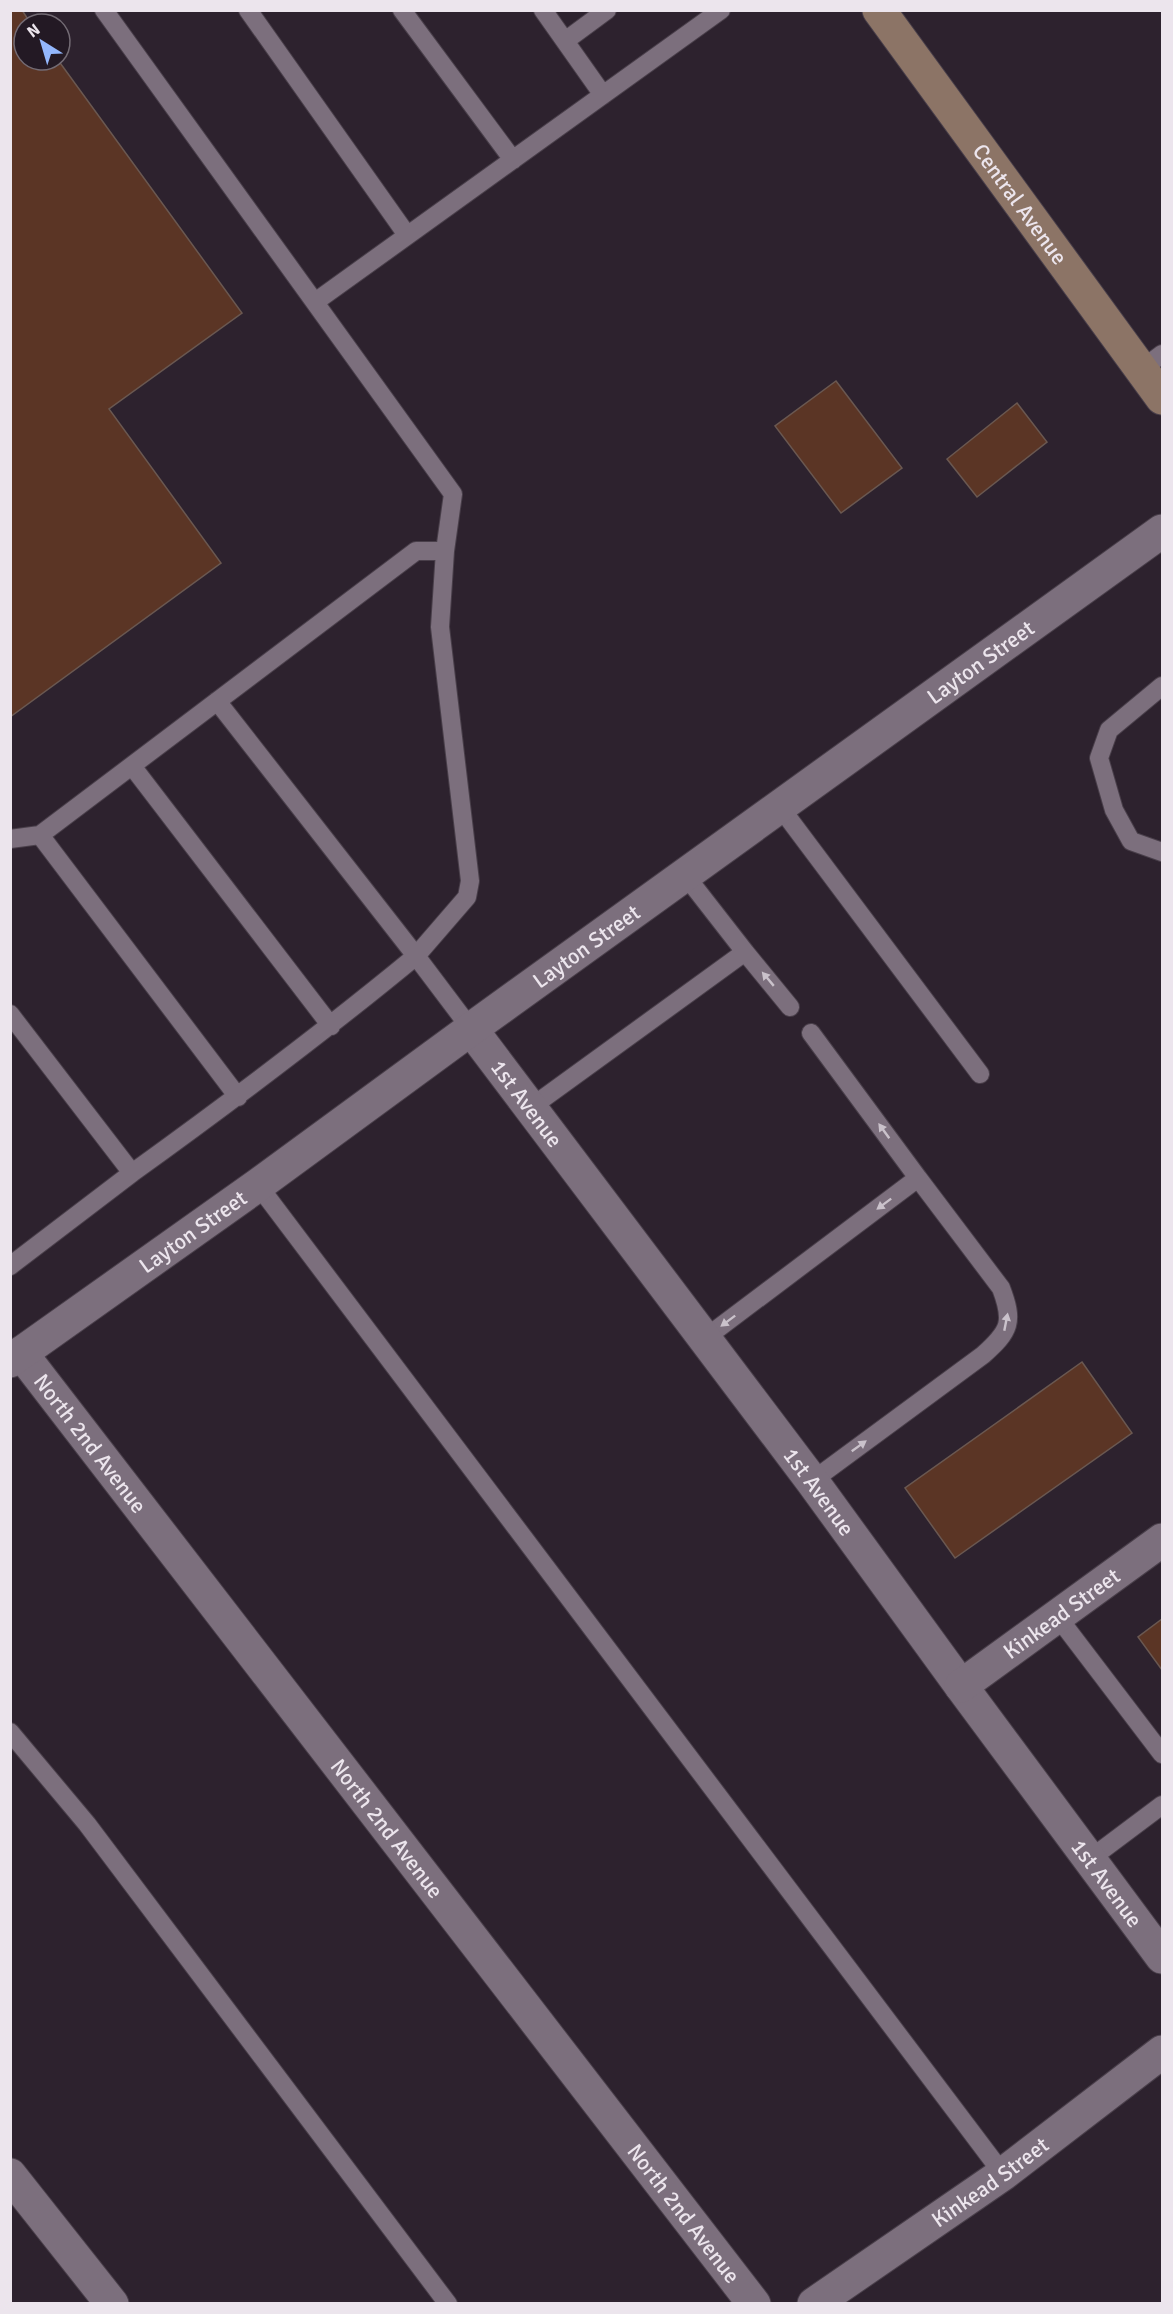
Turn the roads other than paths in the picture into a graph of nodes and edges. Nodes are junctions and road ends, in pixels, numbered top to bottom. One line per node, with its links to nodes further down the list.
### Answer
1 (104, 10): 12 (lane)
2 (248, 10): 11 (lane)
3 (402, 10): 10 (lane)
4 (543, 10): 8 (lane)
5 (607, 10): 8 (lane)
6 (721, 10): 9 (lane)
7 (891, 15): 13 (street, Central Avenue)
8 (565, 42): 9 (lane)
9 (603, 95): 10 (lane)
10 (513, 160): 11 (lane)
11 (407, 236): 12 (lane)
12 (315, 302): 16 (lane)
13 (1152, 362): 14 (street, Central Avenue)
14 (1162, 398)
15 (1162, 531): 20 (street, Layton Street)
16 (445, 551): 18 (lane); 26 (lane)
17 (1162, 686): 23 (lane)
18 (217, 701): 19 (lane); 26 (lane)
19 (132, 766): 21 (lane); 29 (lane)
20 (780, 807): 24 (street, Layton Street); 32 (lane)
21 (40, 835): 22 (lane); 33 (lane)
22 (10, 839)
23 (1162, 852)
24 (685, 875): 25 (lane); 30 (street, Layton Street)
25 (745, 952): 27 (lane, one-way to 25); 34 (lane)
26 (416, 957): 29 (lane); 30 (lane)
27 (790, 1007)
28 (10, 1014): 35 (lane)
29 (331, 1026): 33 (lane)
30 (471, 1029): 34 (street, 1st Avenue); 37 (street, Layton Street)
31 (811, 1033): 36 (lane, one-way to 31)
32 (980, 1074)
33 (237, 1097): 35 (lane)
34 (530, 1108): 39 (street, 1st Avenue)
35 (132, 1173): 38 (lane)
36 (918, 1178): 39 (lane, one-way to 39); 41 (lane, one-way to 36)
37 (258, 1185): 40 (street, Layton Street); 51 (lane)
38 (10, 1266)
39 (704, 1339): 41 (street, 1st Avenue)
40 (14, 1352): 55 (street, North 2nd Avenue)
41 (812, 1481): 44 (street, 1st Avenue)
42 (1162, 1540): 43 (street, Kinkead Street)
43 (1057, 1616): 44 (street, Kinkead Street); 46 (lane)
44 (961, 1686): 48 (street, 1st Avenue)
45 (10, 1732): 54 (lane)
46 (1162, 1754)
47 (1162, 1805): 48 (lane)
48 (1090, 1859): 49 (street, 1st Avenue)
49 (1162, 1957)
50 (1162, 2052): 51 (street, Kinkead Street)
51 (1003, 2174): 56 (street, Kinkead Street)
52 (10, 2175): 53 (street)
53 (112, 2304)
54 (448, 2304)
55 (754, 2304)
56 (814, 2304)

